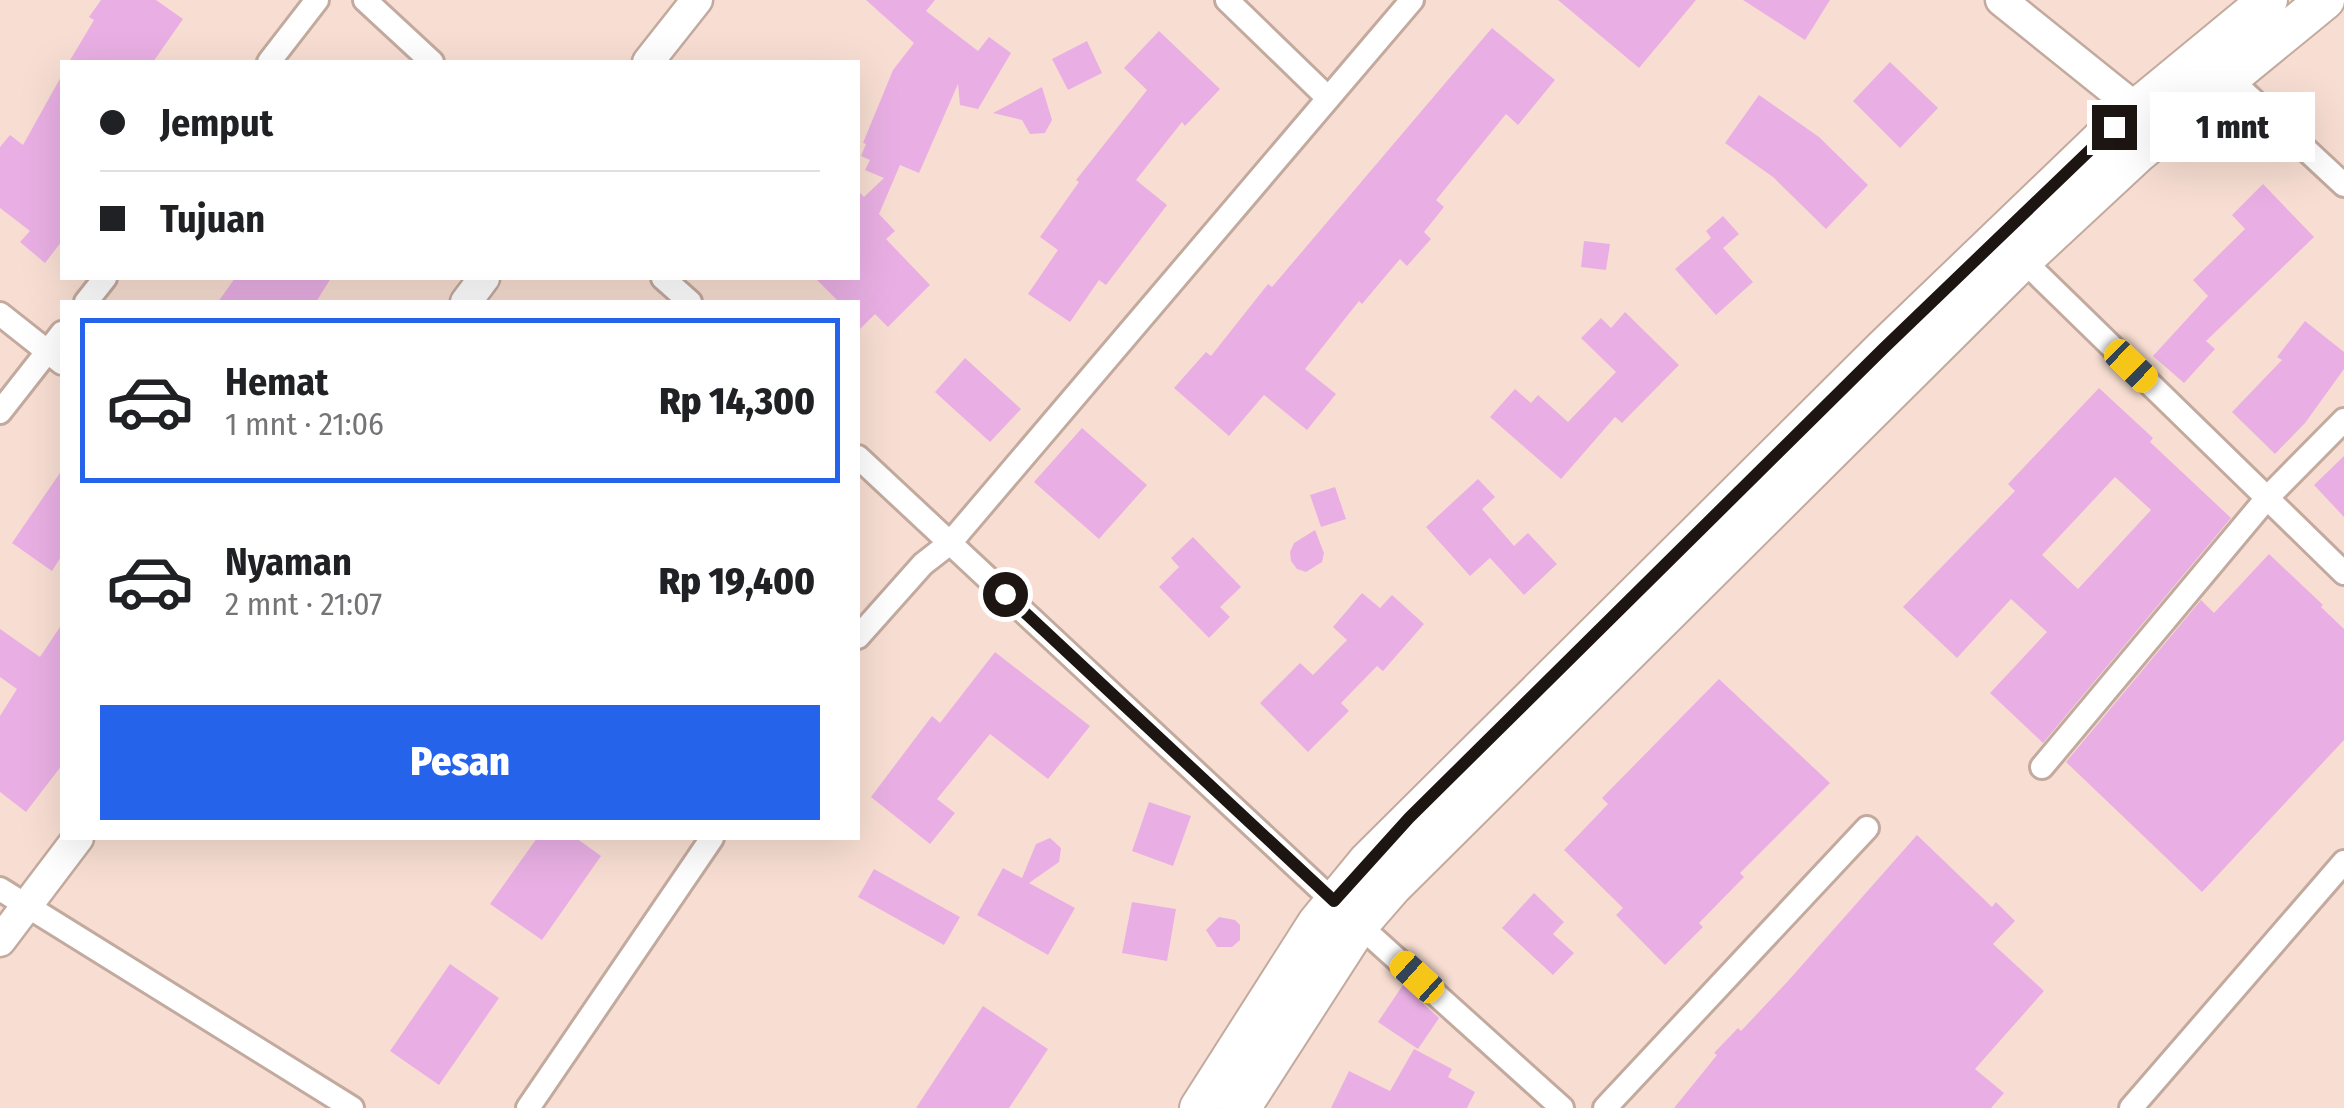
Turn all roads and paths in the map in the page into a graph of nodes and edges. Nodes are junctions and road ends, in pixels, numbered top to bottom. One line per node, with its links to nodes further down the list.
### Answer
1 (317, 0): 9 (street)
2 (365, 0): 10 (street)
3 (697, 0): 11 (street)
4 (1226, 0): 13 (street)
5 (1412, 0): 13 (street)
6 (2001, 0): 14 (street)
7 (2268, 0): 14 (highway)
8 (2325, 0): 12 (highway)
9 (270, 60)
10 (430, 60)
11 (650, 60)
12 (2230, 78): 14 (highway); 15 (street)
13 (1328, 98): 25 (street)
14 (2150, 119): 16 (highway); 35 (highway)
15 (2344, 186)
16 (2022, 260): 24 (street); 35 (highway)
17 (664, 280): 18 (street)
18 (688, 300)
19 (0, 314): 20 (street)
20 (55, 358): 21 (street)
21 (0, 412)
22 (2344, 420): 24 (street)
23 (860, 459): 25 (street)
24 (2267, 498): 26 (street); 28 (street)
25 (950, 543): 27 (street); 35 (street)
26 (2344, 573)
27 (860, 635)
28 (2042, 767)
29 (1867, 828): 42 (street)
30 (77, 840): 34 (street)
31 (711, 840): 38 (street)
32 (2344, 862): 43 (street)
33 (0, 889): 34 (street)
34 (28, 908): 36 (street); 37 (street)
35 (1346, 913): 39 (highway); 40 (highway); 41 (street)
36 (0, 940)
37 (352, 1108)
38 (528, 1108)
39 (1199, 1108)
40 (1242, 1108)
41 (1562, 1108)
42 (1605, 1108)
43 (2131, 1108)

